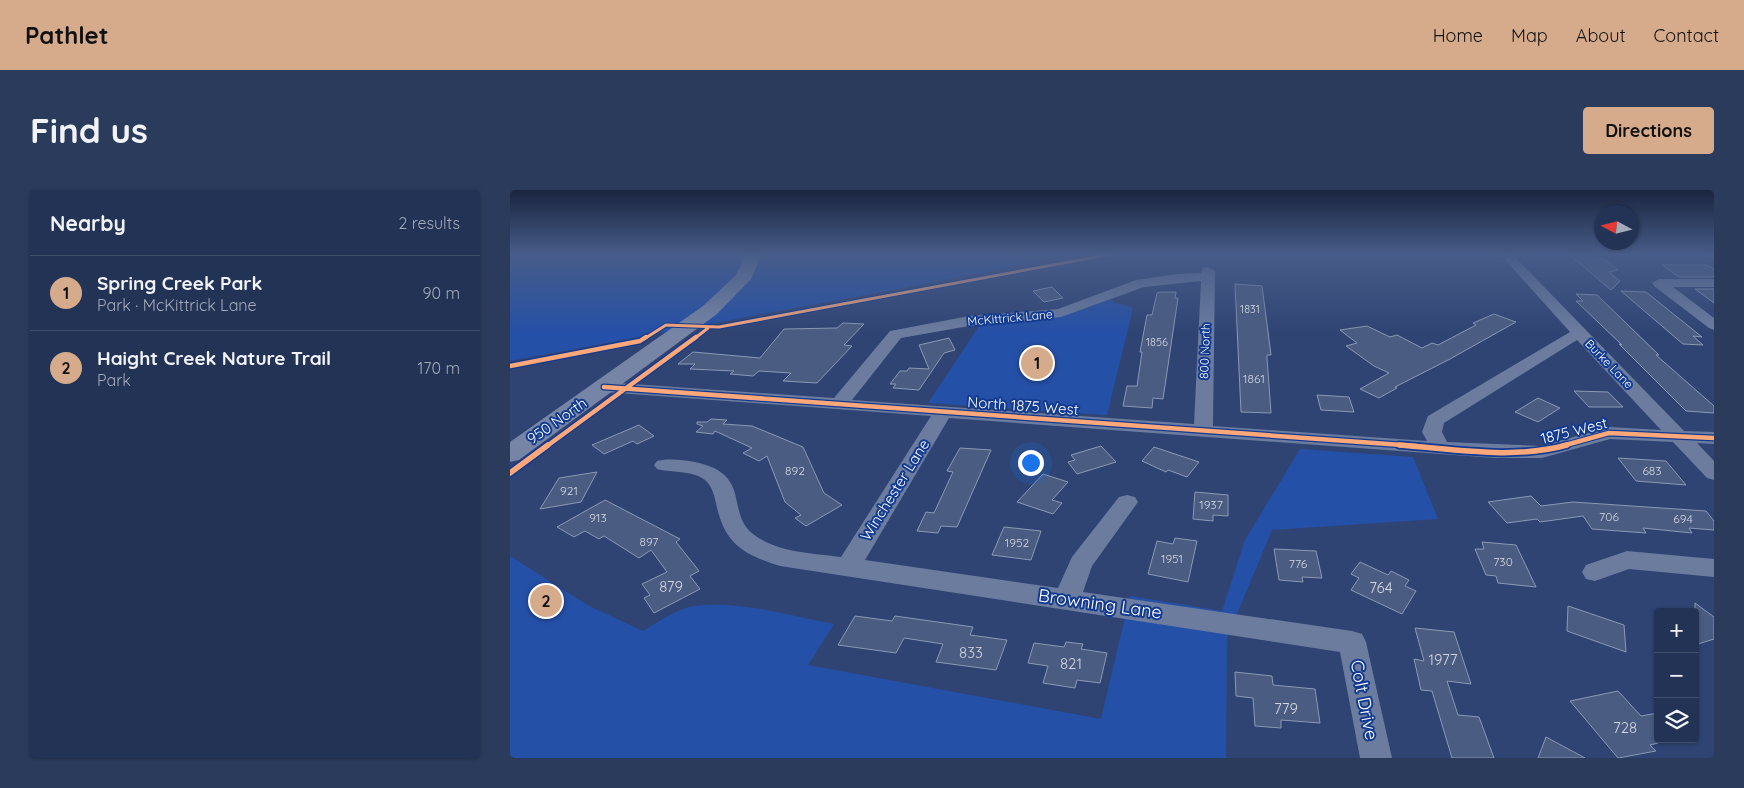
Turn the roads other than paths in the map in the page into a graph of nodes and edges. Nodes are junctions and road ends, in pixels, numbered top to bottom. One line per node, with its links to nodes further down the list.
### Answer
1 (740, 281): 8 (main road, 950 North)
2 (1159, 281): 9 (street, McKittrick Lane)
3 (1208, 281): 11 (street, 800 North)
4 (1531, 281): 7 (street, Burke Lane)
5 (1714, 283): 6 (street)
6 (1714, 325)
7 (1580, 334): 12 (street, Burke Lane); 14 (street)
8 (604, 387): 9 (street, North 1875 West); 15 (main road, 950 North)
9 (838, 405): 10 (street, North 1875 West)
10 (943, 412): 11 (street, North 1875 West); 19 (street, Winchester Lane)
11 (1203, 431): 14 (street, North 1875 West)
12 (1680, 436): 13 (street, 1875 West); 14 (street, 1875 West); 17 (street, Burke Lane)
13 (1714, 438)
14 (1440, 448)
15 (510, 454)
16 (664, 465): 19 (street, Browning Lane)
17 (1714, 473)
18 (1127, 502): 22 (street)
19 (848, 567): 22 (street, Browning Lane)
20 (1714, 568): 21 (street)
21 (1596, 572)
22 (1067, 600): 23 (street, Browning Lane)
23 (1352, 642): 24 (street, Colt Drive)
24 (1376, 758)

